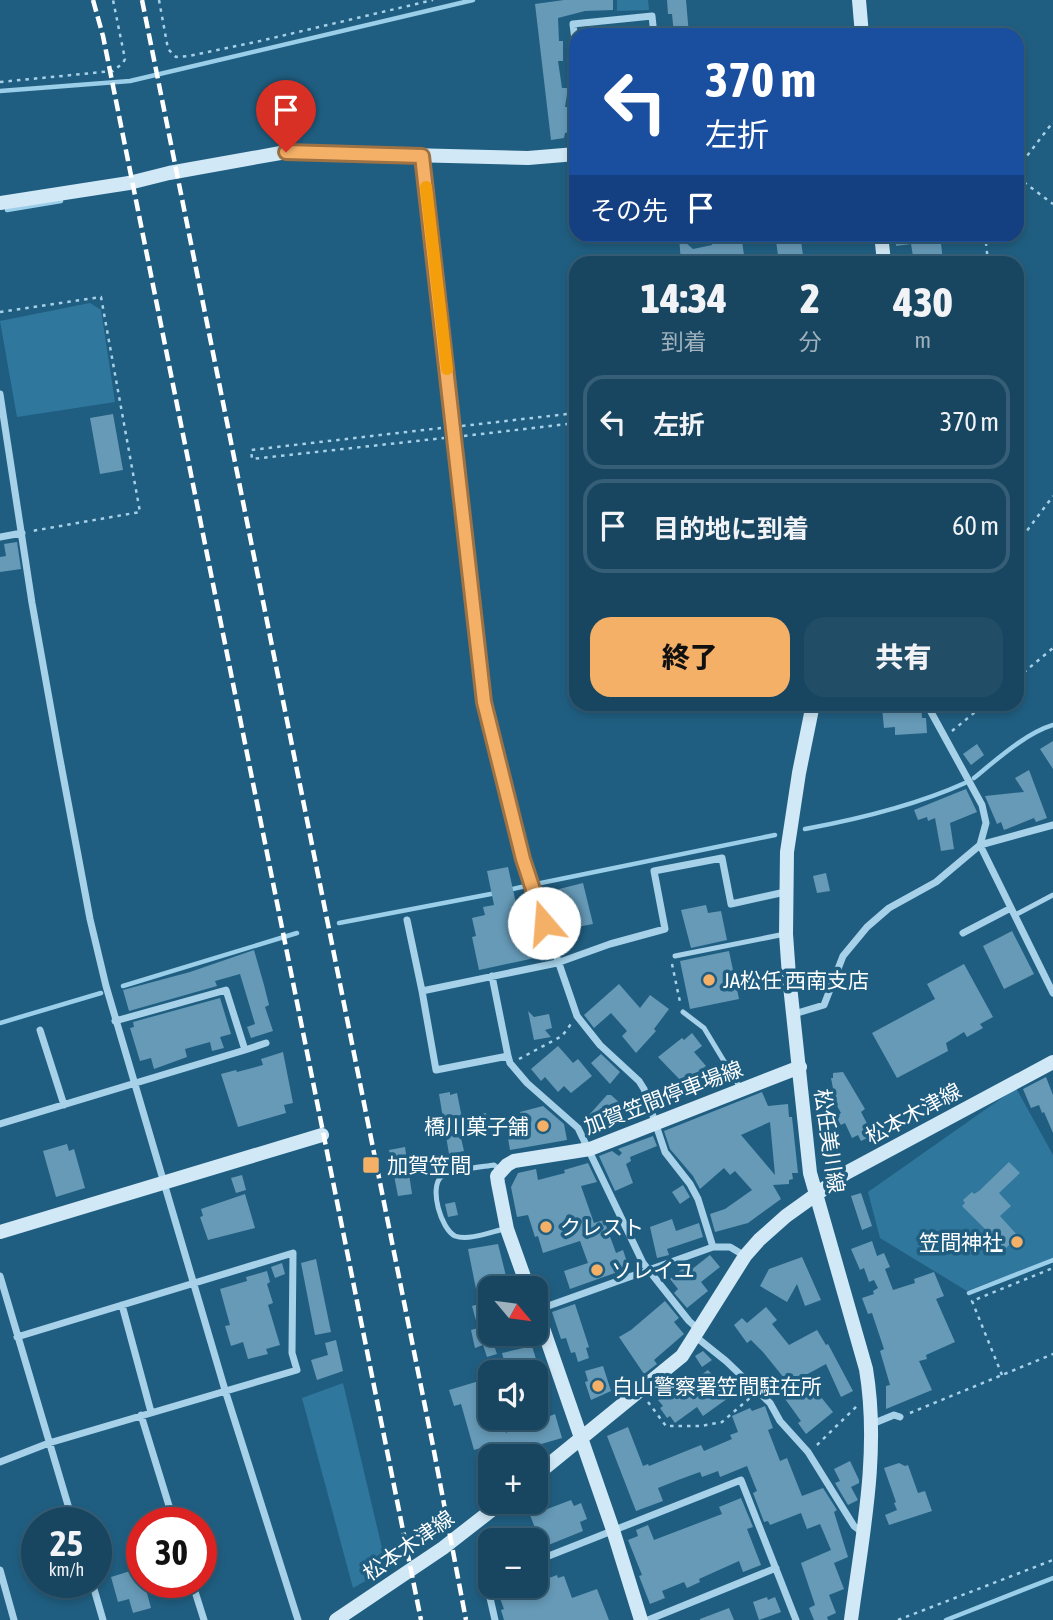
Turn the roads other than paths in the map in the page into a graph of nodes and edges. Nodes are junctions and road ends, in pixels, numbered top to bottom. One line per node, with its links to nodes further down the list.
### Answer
1 (859, 0): 4 (main road)
2 (574, 28): 3 (street)
3 (653, 28)
4 (861, 28)
5 (569, 155): 6 (main road)
6 (422, 156): 7 (main road); 22 (street)
7 (0, 203)
8 (0, 394): 9 (street)
9 (22, 533): 10 (street); 28 (street)
10 (0, 537)
11 (812, 711): 15 (main road, 松任美川線)
12 (931, 711): 14 (street)
13 (1053, 825): 14 (street)
14 (980, 845): 17 (street); 27 (street)
15 (785, 892): 20 (main road, 松任美川線); 22 (street)
16 (1053, 895): 17 (lane)
17 (1013, 911): 19 (street); 25 (street)
18 (407, 919): 24 (street)
19 (963, 933)
20 (786, 934): 21 (lane); 27 (main road, 松任美川線)
21 (675, 956)
22 (557, 963): 23 (street); 39 (street)
23 (492, 976): 24 (street); 32 (street)
24 (422, 991): 32 (street)
25 (1053, 993)
26 (683, 1013): 36 (lane)
27 (794, 1014): 34 (main road, 松任美川線)
28 (115, 1021): 31 (street); 35 (street)
29 (40, 1030): 37 (street)
30 (266, 1043): 31 (street)
31 (244, 1050): 35 (street)
32 (509, 1060): 41 (street)
33 (1053, 1062): 44 (main road, 松本木津線)
34 (800, 1067): 39 (main road, 加賀笠間停車場線); 44 (main road, 松任美川線)
35 (134, 1085): 37 (street); 43 (street)
36 (739, 1086)
37 (64, 1105): 38 (street)
38 (0, 1124)
39 (657, 1124): 41 (main road, 加賀笠間停車場線); 47 (street)
40 (322, 1135): 43 (main road)
41 (590, 1149): 42 (main road, 加賀笠間停車場線); 49 (street)
42 (501, 1170): 45 (main road); 45 (lane)
43 (165, 1182): 46 (main road); 52 (street)
44 (815, 1196): 48 (main road, 松本木津線); 62 (main road, 松任美川線)
45 (507, 1229): 51 (main road)
46 (0, 1232)
47 (713, 1247): 48 (street); 49 (street)
48 (745, 1256): 55 (main road, 松本木津線)
49 (648, 1270): 54 (street); 55 (street)
50 (0, 1276): 56 (street)
51 (524, 1276)
52 (193, 1283): 53 (street); 58 (street); 58 (street)
53 (122, 1305): 56 (street); 59 (street)
54 (548, 1305)
55 (698, 1334): 63 (main road, 松本木津線); 71 (street)
56 (18, 1337): 64 (street)
57 (548, 1343): 63 (main road)
58 (225, 1390): 59 (street); 81 (street)
59 (151, 1412): 60 (street)
60 (141, 1415): 64 (street); 68 (street)
61 (901, 1417): 62 (street)
62 (872, 1424): 71 (main road, 松任美川線)
63 (581, 1438): 66 (main road, 松本木津線); 70 (main road)
64 (49, 1443): 65 (street); 67 (street)
65 (0, 1462)
66 (548, 1465)
67 (68, 1507)
68 (169, 1507)
69 (487, 1514): 82 (main road, 松本木津線)
70 (613, 1530): 72 (street); 73 (street); 84 (main road)
71 (863, 1533): 87 (main road, 松任美川線)
72 (548, 1556)
73 (776, 1568): 85 (street); 86 (street)
74 (0, 1570): 78 (street)
75 (97, 1598): 79 (street)
76 (197, 1598): 80 (street)
77 (490, 1598): 83 (street)
78 (14, 1620)
79 (103, 1620)
80 (204, 1620)
81 (298, 1620)
82 (336, 1620)
83 (495, 1620)
84 (641, 1620)
85 (648, 1620)
86 (796, 1620)
87 (851, 1620)

